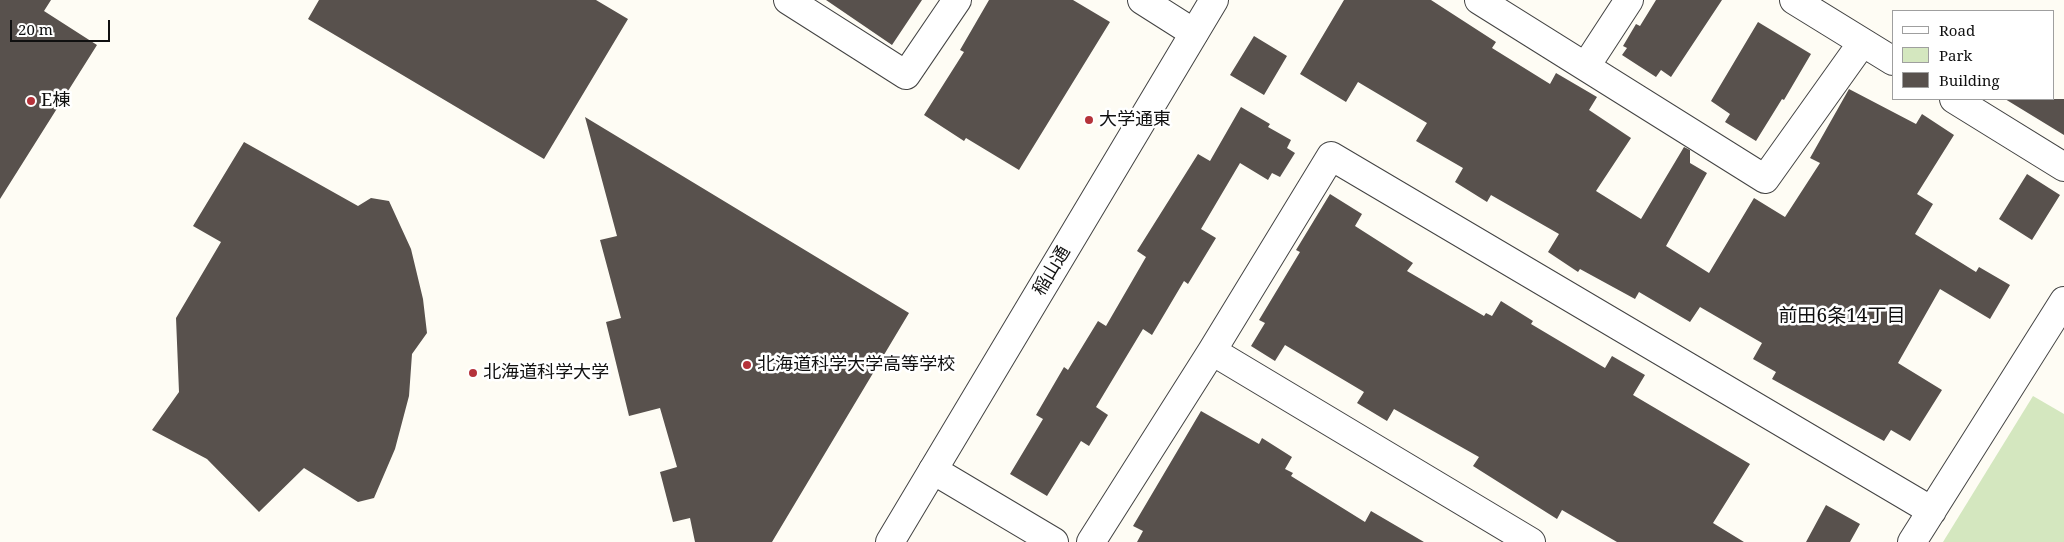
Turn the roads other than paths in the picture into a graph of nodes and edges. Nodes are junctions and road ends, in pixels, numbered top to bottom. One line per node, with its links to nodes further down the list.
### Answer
1 (788, 0): 2 (street)
2 (957, 0)
3 (1142, 0): 8 (street)
4 (1214, 0): 8 (street, 稲山通)
5 (1479, 0): 11 (street)
6 (1629, 0): 11 (street)
7 (1794, 0): 9 (street)
8 (1194, 33): 16 (street, 稲山通)
9 (1862, 42): 10 (street); 11 (street)
10 (1892, 60)
11 (1586, 66)
12 (1956, 100): 13 (street)
13 (2064, 167)
14 (2062, 309): 17 (street)
15 (1212, 351): 17 (street); 20 (street); 21 (street)
16 (933, 470): 18 (street, 稲山通); 19 (street)
17 (1932, 511): 22 (street)
18 (890, 542)
19 (1054, 542)
20 (1091, 542)
21 (1531, 542)
22 (1912, 542)

